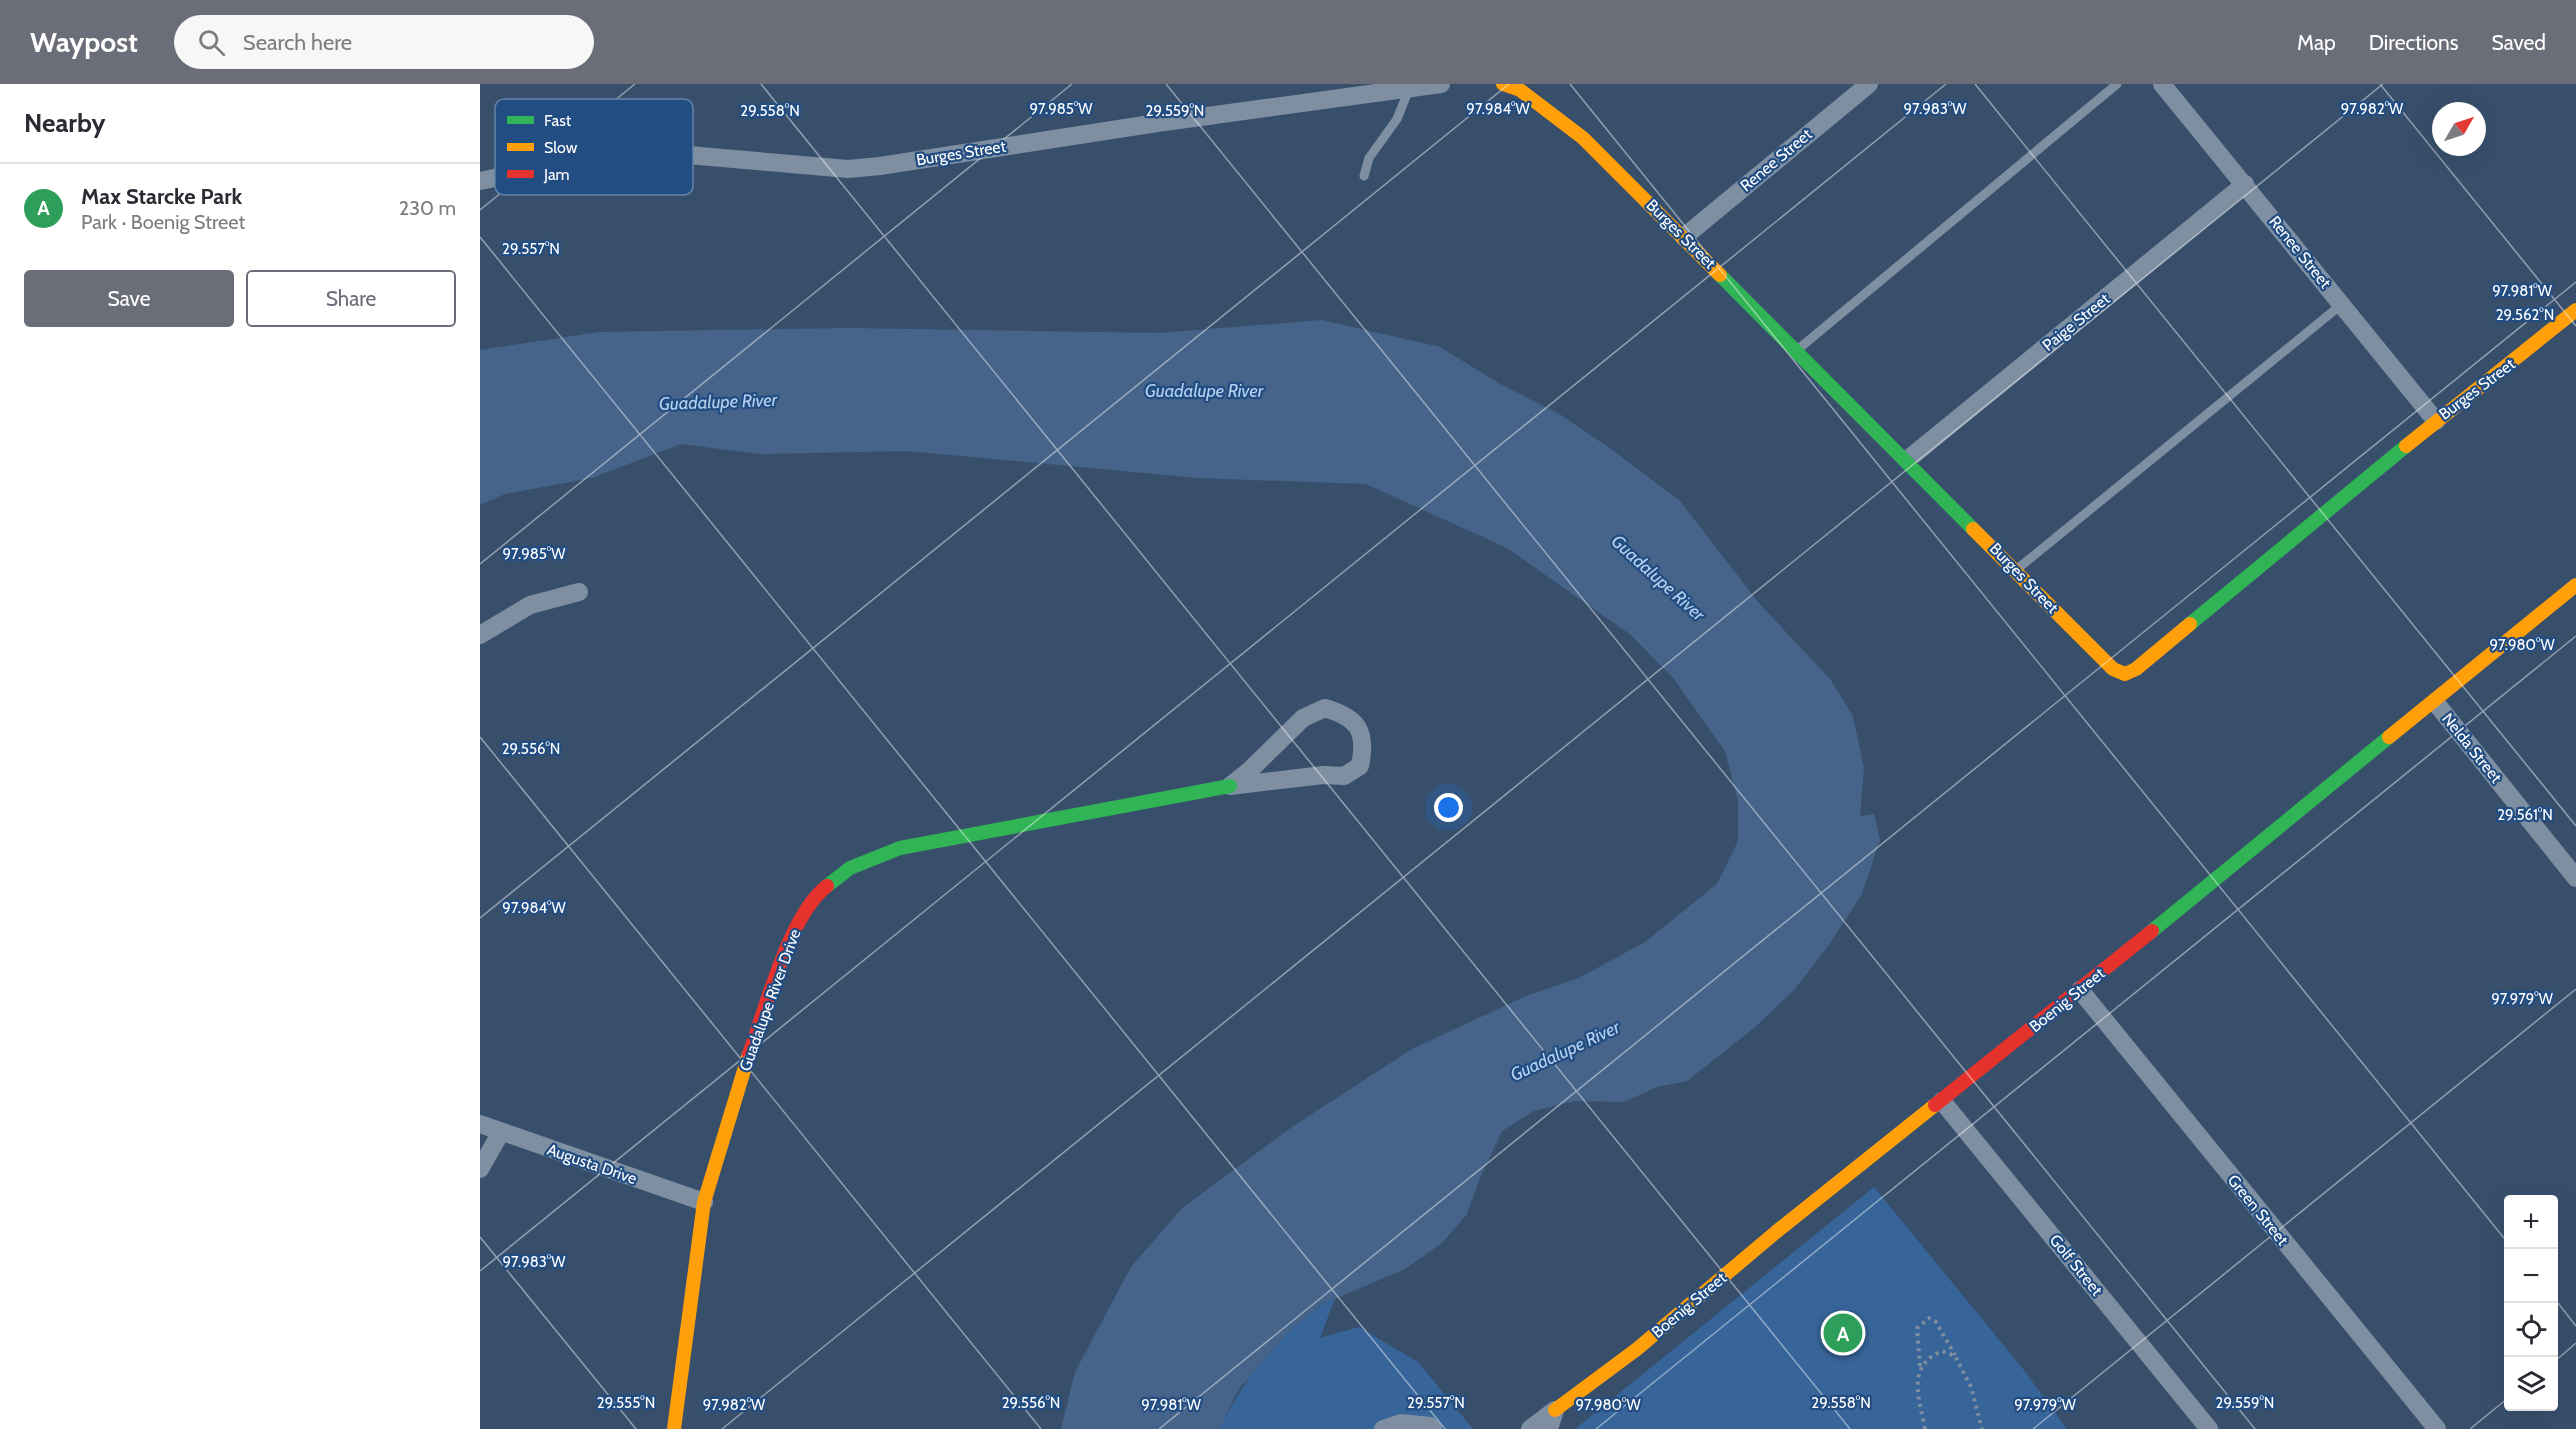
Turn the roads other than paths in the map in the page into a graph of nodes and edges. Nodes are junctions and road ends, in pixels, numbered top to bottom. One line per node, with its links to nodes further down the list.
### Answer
1 (1442, 84): 6 (street, Burges Street)
2 (1503, 84): 12 (street, Burges Street)
3 (1869, 84): 12 (street, Renee Street)
4 (2117, 84): 15 (lane)
5 (2162, 84): 11 (street, Renee Street)
6 (1409, 88): 7 (street, Burges Street); 8 (lane)
7 (693, 155)
8 (1364, 176)
9 (495, 178): 10 (street, Burges Street)
10 (480, 181)
11 (2245, 184): 13 (street, Renee Street); 17 (street, Paige Street)
12 (1684, 237): 15 (street, Burges Street)
13 (2342, 304): 16 (street, Renee Street); 18 (lane)
14 (2576, 310): 16 (street, Burges Street)
15 (1796, 351): 17 (street, Burges Street)
16 (2436, 421): 18 (street, Burges Street)
17 (1907, 460): 18 (street, Burges Street)
18 (2016, 570)
19 (2576, 585): 22 (street, Boenig Street)
20 (579, 592): 21 (street)
21 (480, 635)
22 (2435, 702): 24 (street, Nelda Street); 25 (street, Boenig Street)
23 (1230, 786): 23 (street, Guadalupe River Drive); 30 (street, Guadalupe River Drive)
24 (2576, 878)
25 (2080, 990): 26 (street, Boenig Street); 38 (street, Green Street)
26 (1942, 1101): 31 (street, Boenig Street); 37 (street, Golf Street)
27 (480, 1124): 28 (street, Augusta Drive)
28 (501, 1132): 29 (street); 30 (street, Augusta Drive)
29 (480, 1169)
30 (704, 1202): 32 (street, Guadalupe River Drive)
31 (1555, 1410): 35 (street, Boenig Street); 36 (street)
32 (674, 1429)
33 (1383, 1429): 34 (street)
34 (1433, 1429)
35 (1530, 1429)
36 (1549, 1429)
37 (2209, 1429)
38 (2437, 1429)

